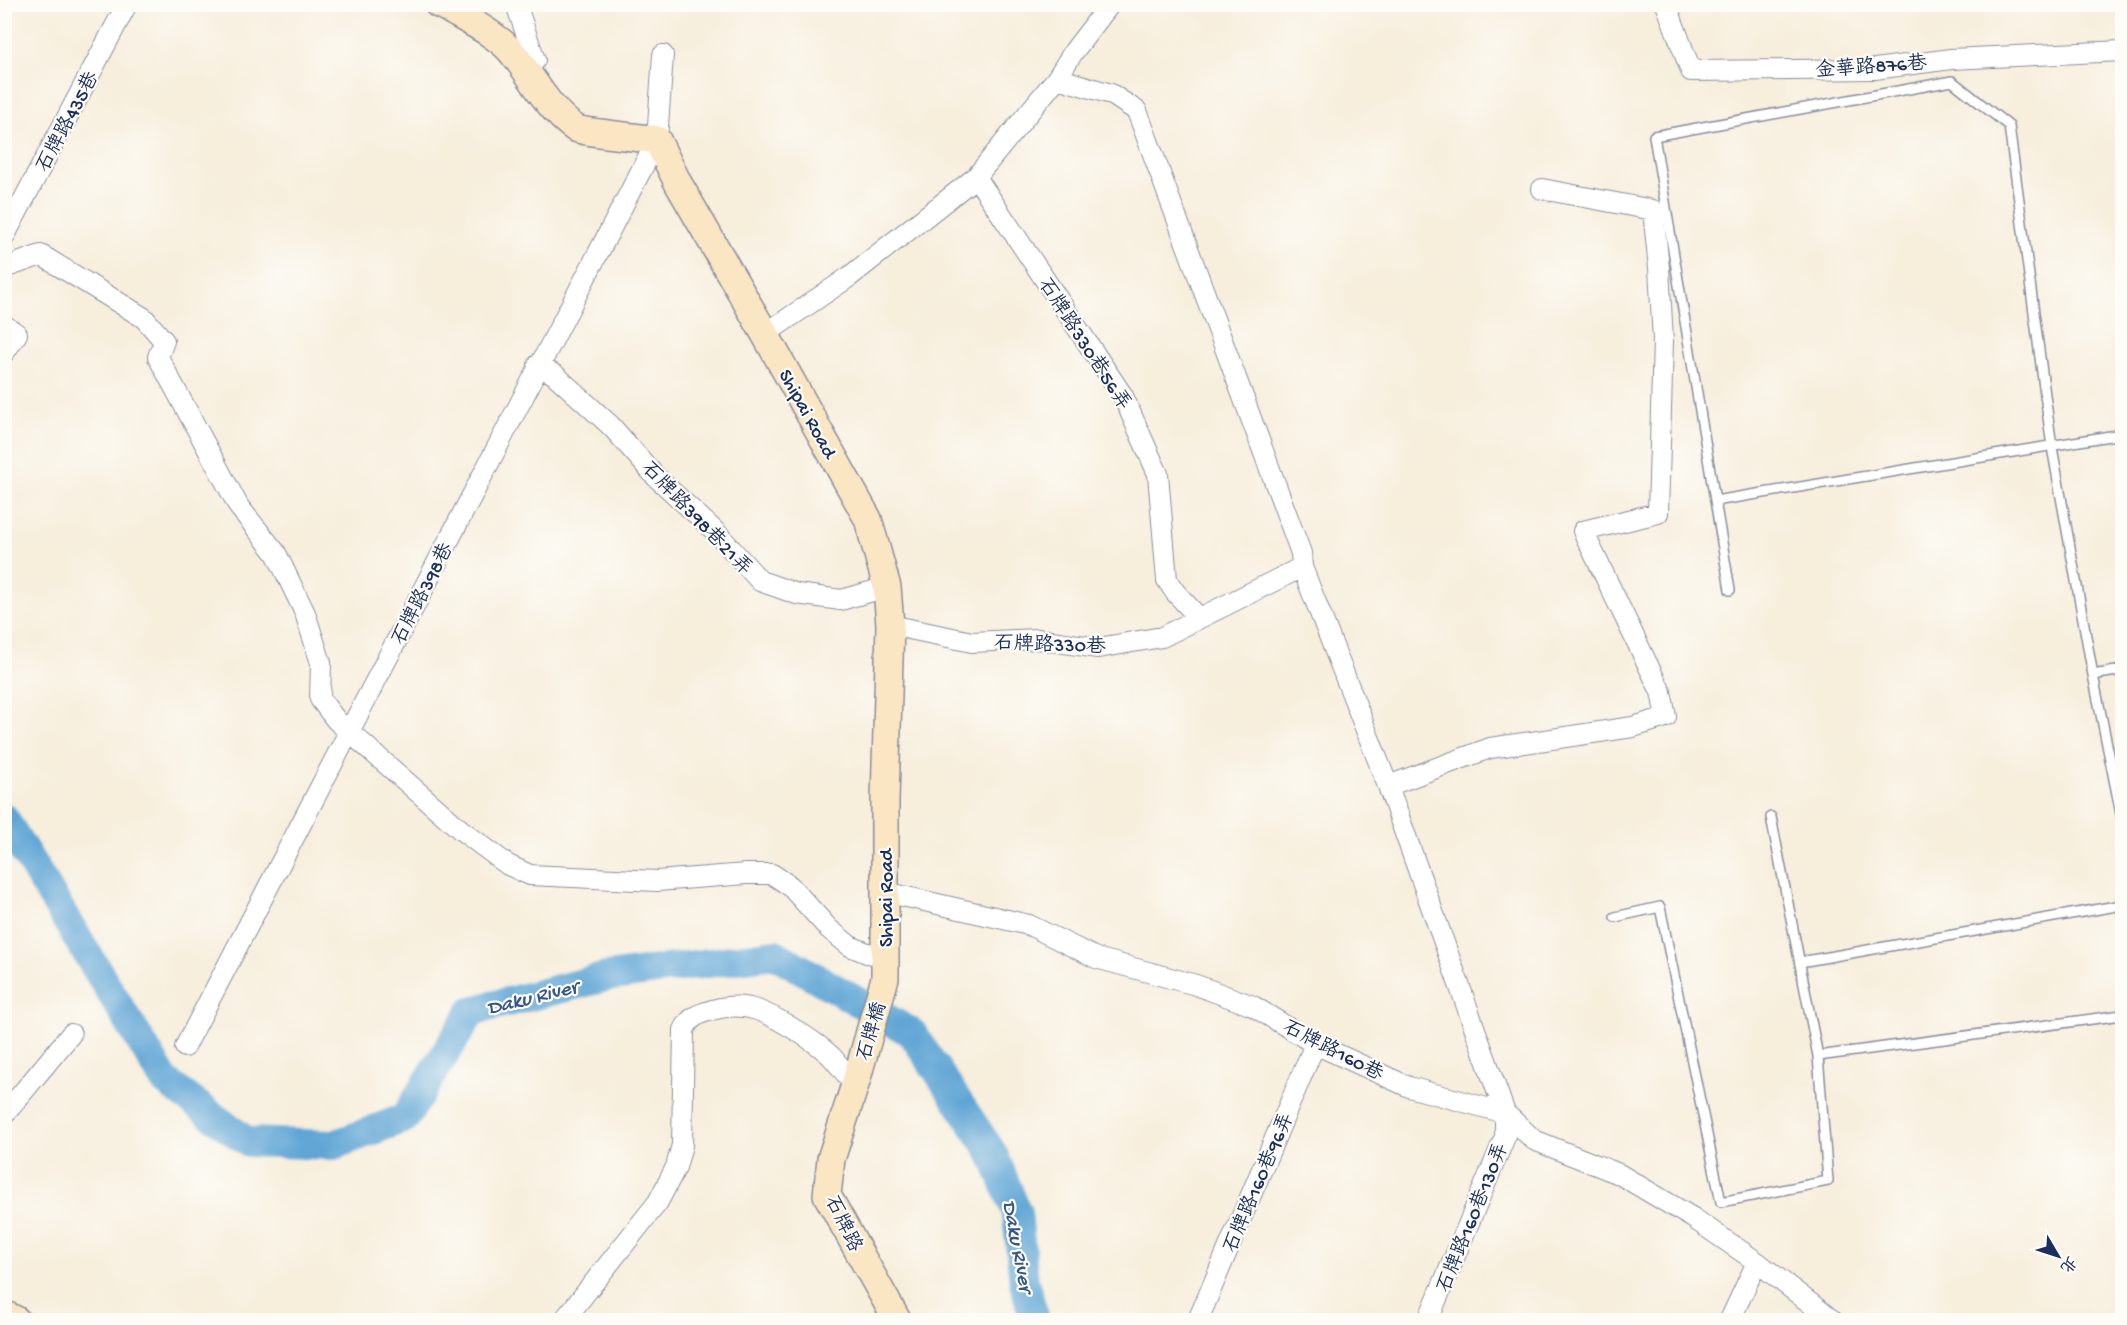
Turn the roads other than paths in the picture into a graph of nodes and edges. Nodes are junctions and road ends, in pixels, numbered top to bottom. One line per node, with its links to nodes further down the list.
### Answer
1 (127, 4): 13 (street, 石牌路435巷)
2 (438, 4): 8 (street)
3 (516, 4): 8 (street)
4 (1110, 4): 9 (street)
5 (1666, 4): 6 (street, 金華路876巷)
6 (2122, 51)
7 (663, 55): 10 (street)
8 (527, 71): 10 (street)
9 (1057, 78): 11 (street); 22 (street)
10 (657, 140): 16 (street, Shipai Road); 18 (street, 石牌路398巷)
11 (976, 177): 16 (street); 25 (street, 石牌路330巷56弄)
12 (1542, 189): 30 (street)
13 (4, 237)
14 (4, 268): 29 (street)
15 (4, 325): 17 (street)
16 (765, 334): 23 (street, Shipai Road)
17 (4, 353)
18 (538, 365): 23 (street, 石牌路398巷21弄); 29 (street, 石牌路398巷)
19 (2122, 434): 20 (lane)
20 (2052, 447): 21 (lane); 21 (lane); 28 (lane)
21 (1715, 501): 24 (lane)
22 (1302, 567): 25 (street, 石牌路330巷); 30 (street)
23 (887, 587): 26 (street, Shipai Road)
24 (1730, 590)
25 (1199, 618): 26 (street, 石牌路330巷)
26 (890, 625): 33 (street, Shipai Road)
27 (2122, 670): 28 (lane)
28 (2093, 675): 32 (lane)
29 (350, 731): 37 (street); 41 (street, 石牌路398巷)
30 (1388, 786): 44 (street)
31 (1771, 817): 36 (lane)
32 (2122, 819)
33 (885, 892): 37 (street, Shipai Road); 40 (street, 石牌路160巷)
34 (2122, 905): 36 (lane)
35 (1615, 917): 42 (lane)
36 (1800, 962): 42 (lane)
37 (885, 966): 43 (street, 石牌橋)
38 (2122, 1015): 42 (lane)
39 (71, 1034): 45 (street)
40 (1315, 1044): 44 (street, 石牌路160巷); 51 (street, 石牌路160巷96弄)
41 (185, 1047)
42 (1818, 1056)
43 (855, 1084): 49 (street); 50 (street, 石牌路)
44 (1505, 1113): 46 (street, 石牌路160巷); 52 (street, 石牌路160巷130弄)
45 (4, 1115)
46 (1757, 1262): 53 (street); 54 (street, 石牌路160巷)
47 (4, 1314): 48 (street)
48 (16, 1320)
49 (564, 1320)
50 (897, 1320)
51 (1198, 1320)
52 (1428, 1320)
53 (1730, 1320)
54 (1832, 1320)

